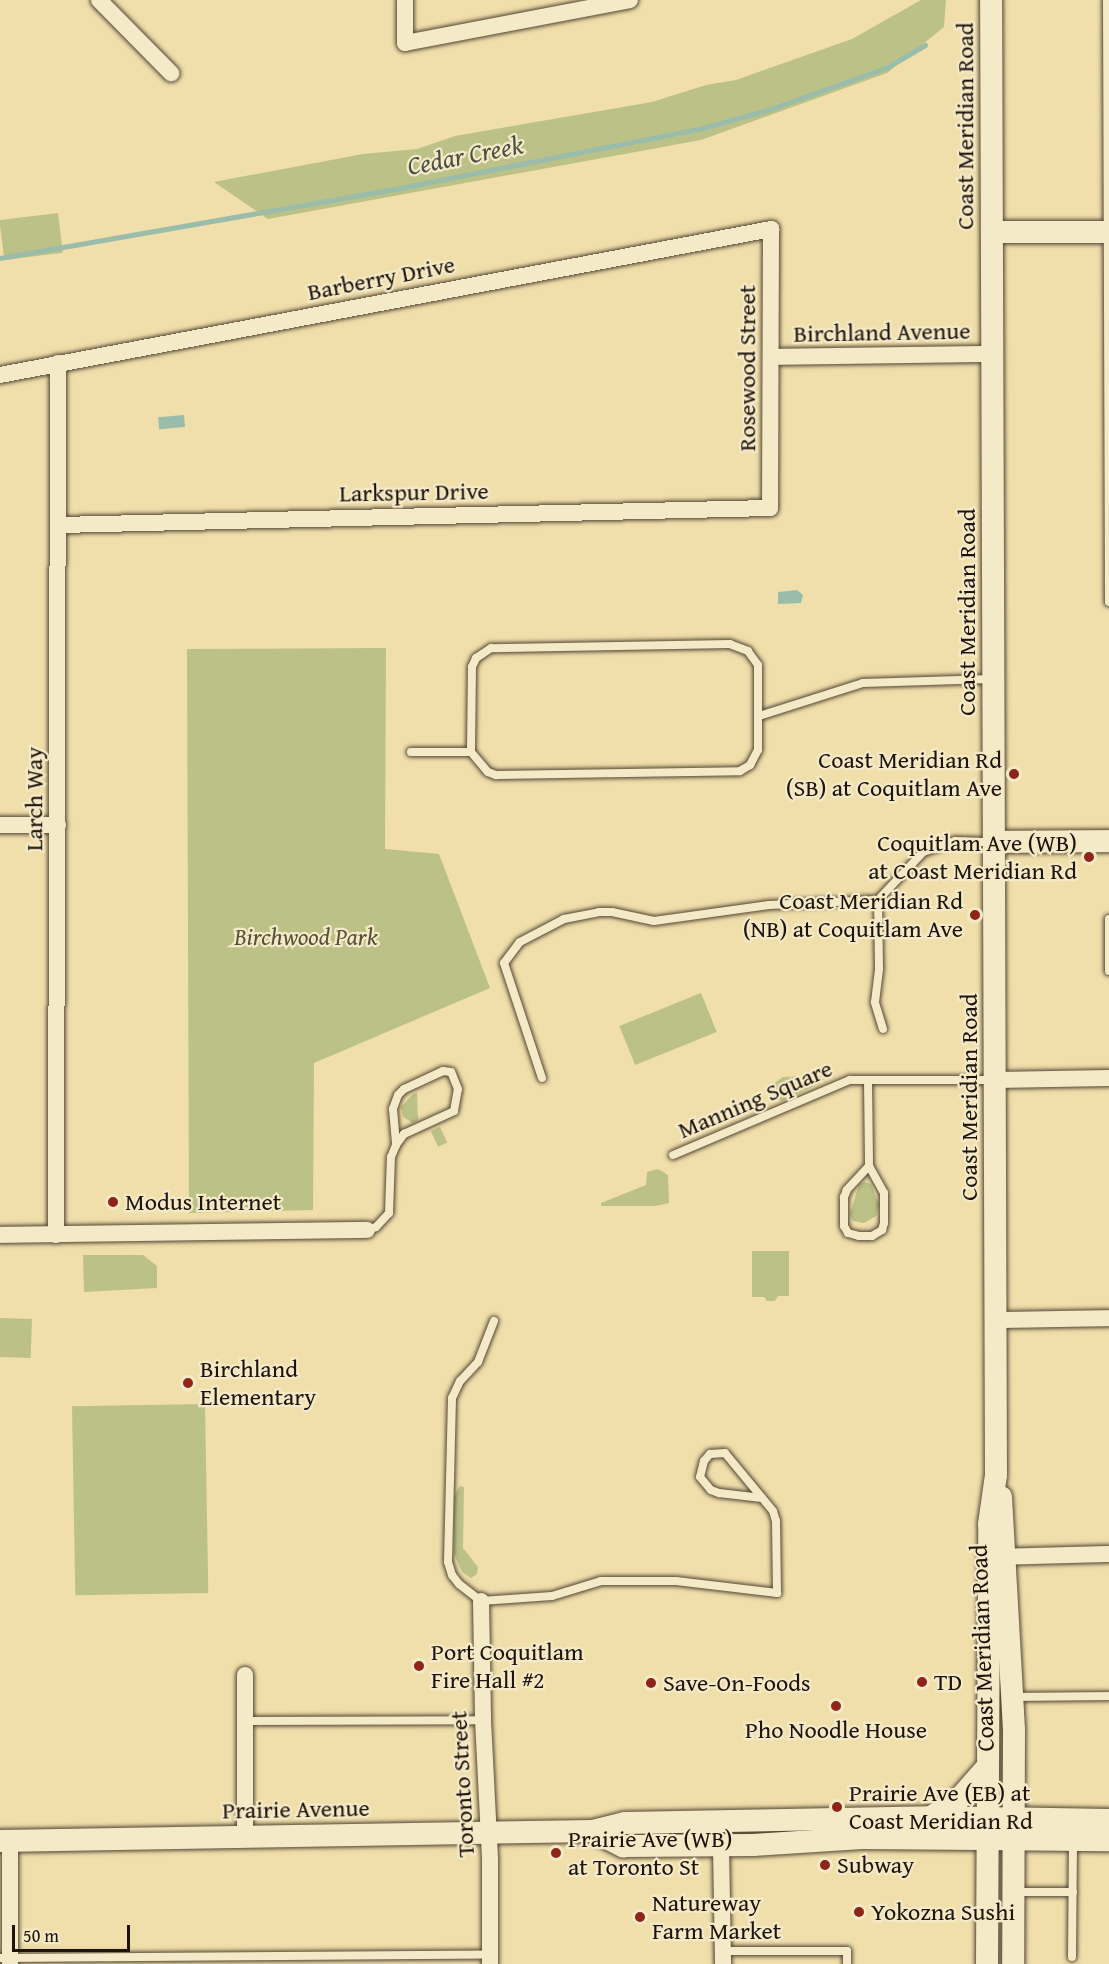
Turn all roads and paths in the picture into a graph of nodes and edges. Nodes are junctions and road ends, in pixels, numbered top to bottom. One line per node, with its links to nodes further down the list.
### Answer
1 (99, 0): 6 (street)
2 (405, 0): 3 (street)
3 (630, 0)
4 (991, 0): 8 (main road, Coast Meridian Road)
5 (1107, 0): 9 (lane)
6 (171, 73)
7 (771, 229): 11 (street, Rosewood Street); 12 (street, Barberry Drive)
8 (992, 232): 9 (main road); 10 (main road, Coast Meridian Road)
9 (1108, 232): 16 (lane)
10 (992, 354): 11 (street, Birchland Avenue); 17 (main road, Coast Meridian Road)
11 (772, 357): 14 (street, Rosewood Street)
12 (58, 363): 13 (street, Barberry Drive); 15 (street, Larch Way)
13 (0, 375)
14 (770, 508): 15 (street, Larkspur Drive)
15 (59, 525): 22 (street, Larch Way)
16 (1109, 602)
17 (994, 678): 18 (lane); 24 (main road, Coast Meridian Road)
18 (759, 716): 20 (lane); 20 (lane)
19 (411, 752): 20 (lane)
20 (471, 752)
21 (0, 825): 22 (street)
22 (58, 825): 38 (street, Larch Way)
23 (1109, 841): 24 (main road)
24 (995, 842): 25 (lane); 33 (main road, Coast Meridian Road)
25 (878, 900): 29 (lane); 30 (lane)
26 (1109, 919): 27 (lane)
27 (1109, 961): 28 (lane)
28 (1109, 971)
29 (884, 1029)
30 (542, 1078)
31 (1109, 1078): 33 (street)
32 (868, 1080): 33 (lane, Manning Square); 35 (lane, Manning Square); 36 (lane)
33 (996, 1080): 41 (main road, Coast Meridian Road)
34 (396, 1145): 34 (lane); 37 (lane)
35 (674, 1155)
36 (869, 1166): 36 (lane)
37 (367, 1230): 38 (street)
38 (56, 1234): 39 (street)
39 (0, 1235)
40 (1109, 1318): 41 (street)
41 (996, 1320): 45 (main road, Coast Meridian Road)
42 (494, 1321): 46 (lane)
43 (762, 1498): 43 (lane); 46 (lane)
44 (1109, 1554): 45 (street)
45 (997, 1557): 49 (main road, Coast Meridian Road); 52 (main road, Coast Meridian Road)
46 (481, 1601): 50 (street, Toronto Street)
47 (245, 1675): 51 (street)
48 (1109, 1696): 49 (lane)
49 (1012, 1697): 56 (main road, Coast Meridian Road)
50 (483, 1720): 51 (lane); 58 (street, Toronto Street)
51 (246, 1721): 59 (street)
52 (987, 1767): 53 (main road); 55 (main road, Coast Meridian Road)
53 (931, 1817): 55 (main road, Prairie Avenue); 57 (main road, Prairie Avenue)
54 (1109, 1820): 56 (main road, Prairie Avenue)
55 (987, 1829): 56 (main road, Prairie Avenue); 63 (main road, Prairie Avenue); 71 (main road, Coast Meridian Road)
56 (1013, 1829): 60 (main road, Prairie Avenue); 64 (main road, Coast Meridian Road)
57 (593, 1831): 58 (main road, Prairie Avenue); 63 (main road, Prairie Avenue)
58 (489, 1832): 59 (main road, Prairie Avenue); 68 (street, Toronto Street)
59 (245, 1837): 62 (main road, Prairie Avenue)
60 (1073, 1840): 61 (main road, Prairie Avenue); 65 (lane)
61 (1109, 1840)
62 (5, 1841): 69 (street)
63 (721, 1846): 66 (street)
64 (1013, 1892): 65 (lane); 72 (main road, Coast Meridian Road)
65 (1073, 1892): 67 (lane)
66 (722, 1957): 70 (lane)
67 (1072, 1957)
68 (490, 1959): 69 (lane)
69 (7, 1960)
70 (848, 1964)
71 (987, 1964)
72 (1013, 1964)

